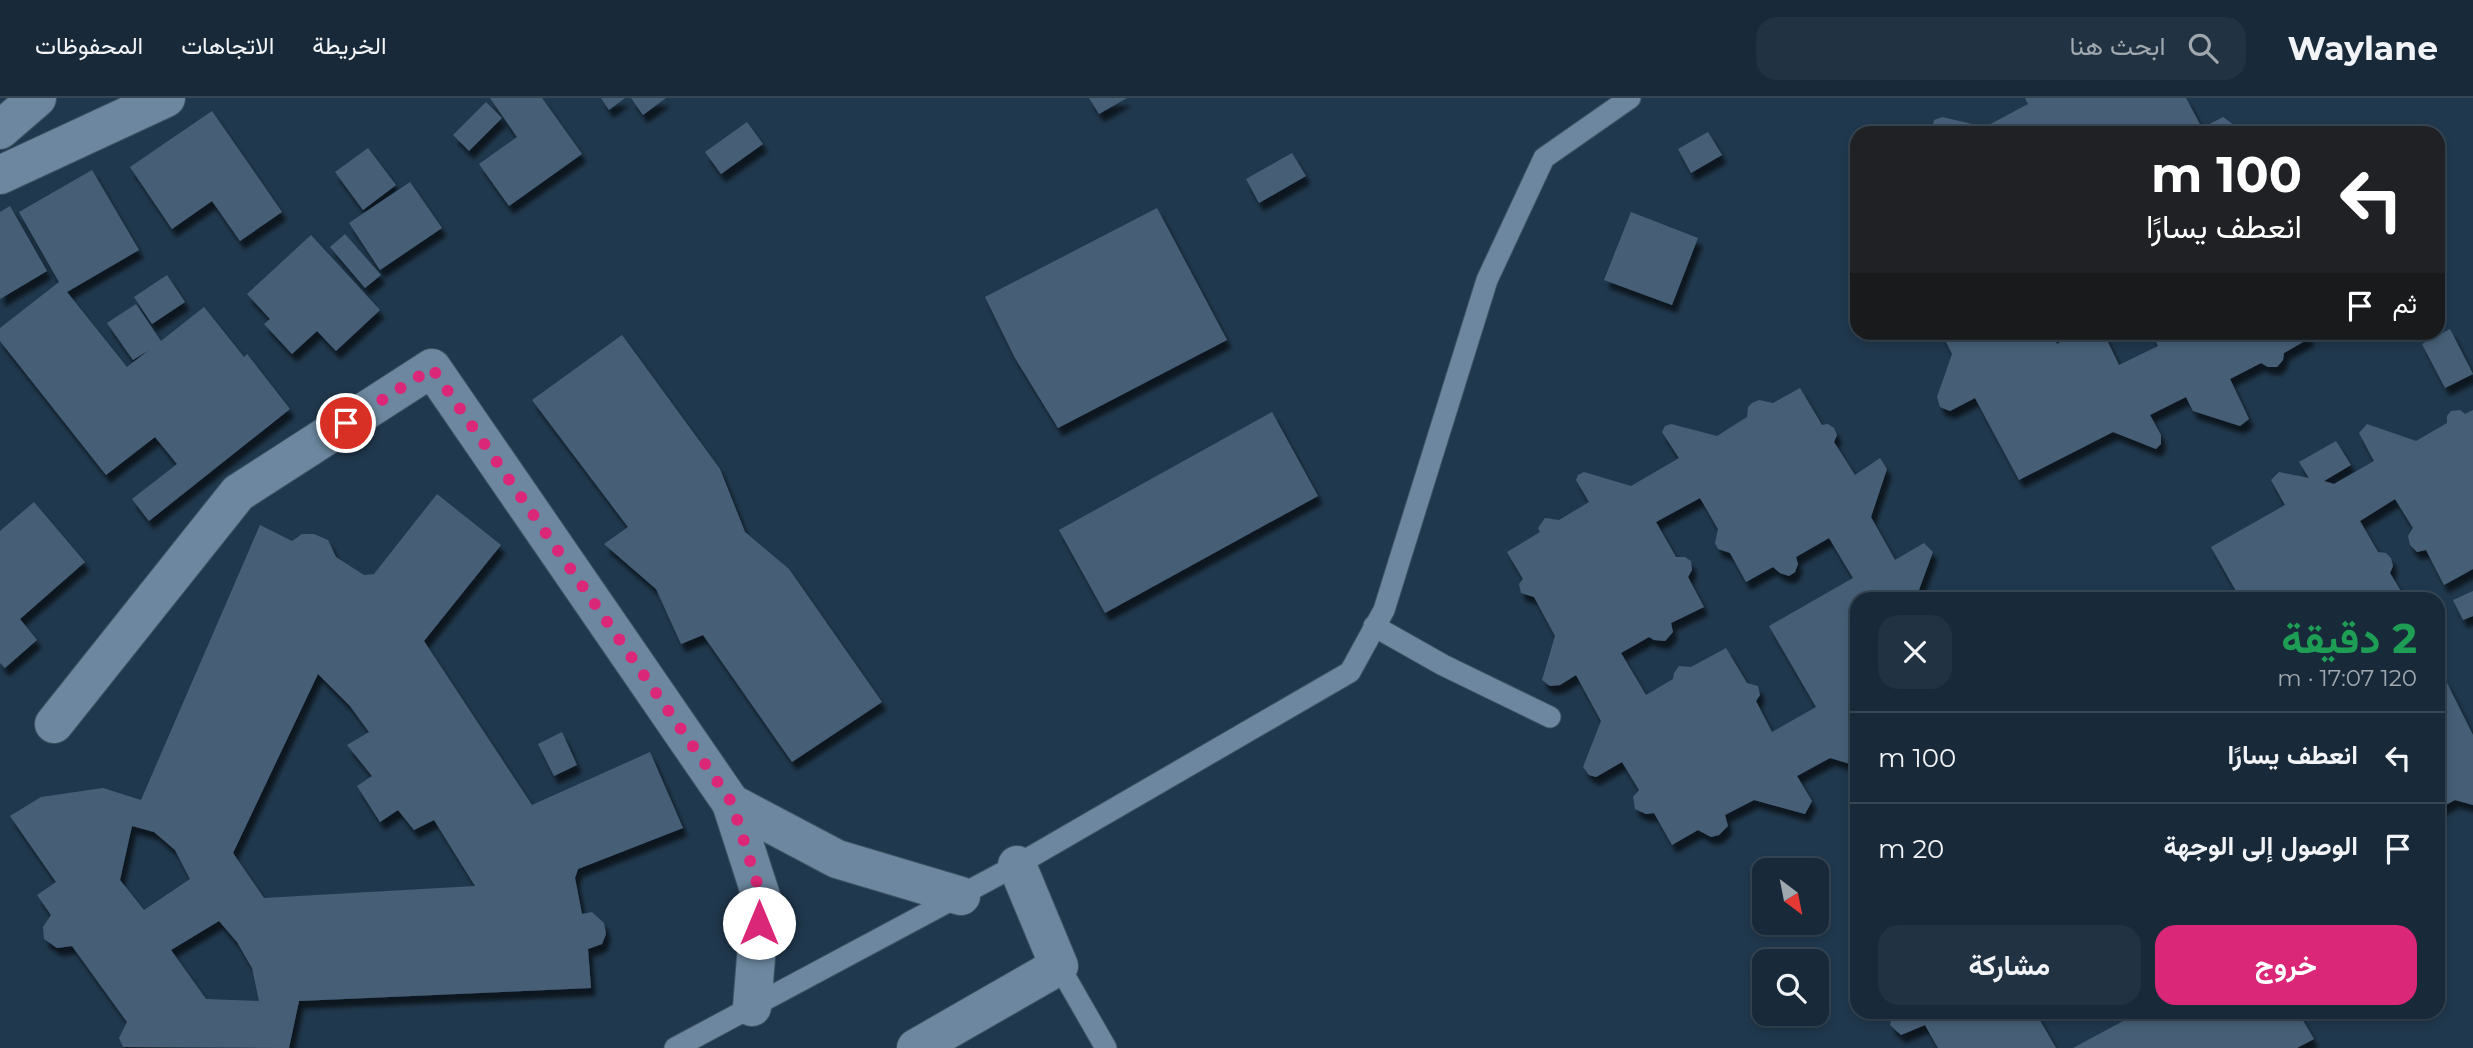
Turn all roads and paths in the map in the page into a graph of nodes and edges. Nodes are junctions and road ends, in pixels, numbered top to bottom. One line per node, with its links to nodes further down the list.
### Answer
1 (37, 98): 4 (street)
2 (166, 98): 5 (street)
3 (1630, 98): 6 (lane)
4 (0, 130)
5 (0, 175)
6 (1374, 626): 7 (lane); 10 (lane)
7 (1550, 717)
8 (54, 724): 9 (street)
9 (732, 803): 11 (street); 13 (street)
10 (1017, 865): 11 (lane); 12 (street)
11 (961, 896): 13 (lane)
12 (1059, 966): 15 (street); 16 (lane)
13 (752, 1007): 14 (lane)
14 (675, 1048)
15 (916, 1048)
16 (1106, 1048)

